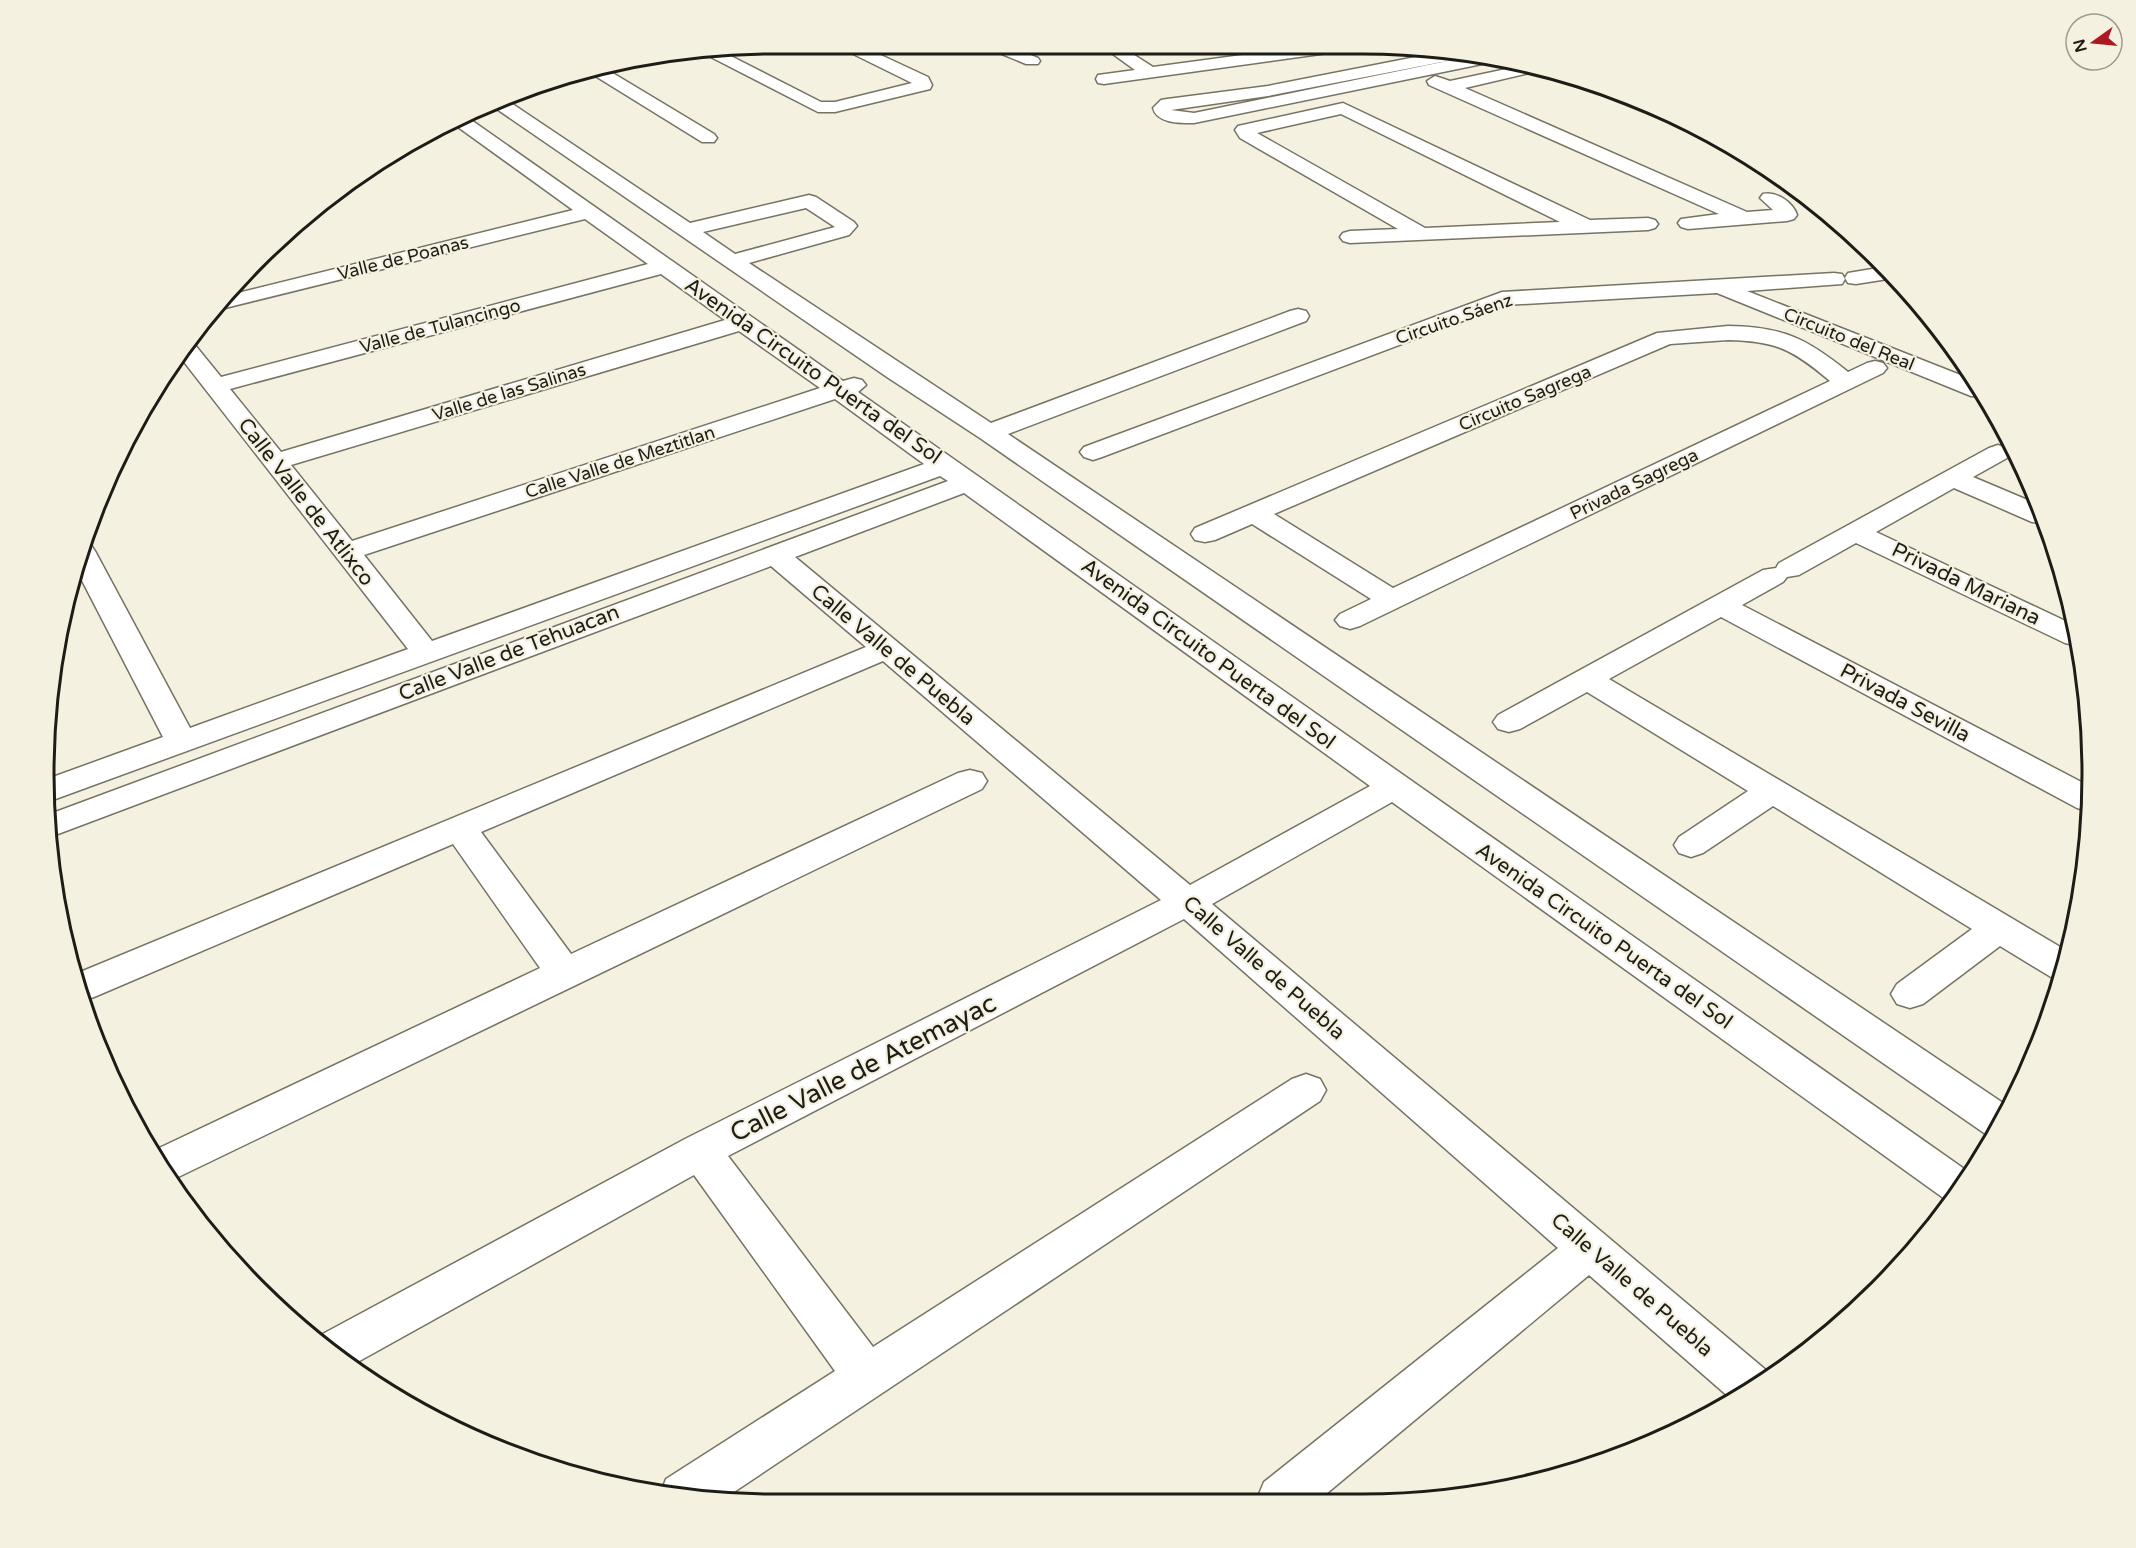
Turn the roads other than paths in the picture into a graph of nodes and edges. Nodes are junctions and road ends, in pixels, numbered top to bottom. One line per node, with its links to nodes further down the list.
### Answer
1 (866, 54): 6 (street)
2 (1016, 54): 9 (street)
3 (1122, 54): 12 (street)
4 (1283, 54): 12 (street)
5 (1392, 55): 11 (street)
6 (720, 57)
7 (1451, 60): 11 (street)
8 (1453, 60): 17 (street)
9 (1032, 61)
10 (1459, 61): 15 (street)
11 (1408, 64): 17 (street)
12 (1149, 72): 16 (street)
13 (1517, 72): 15 (street)
14 (604, 75): 21 (street)
15 (1492, 77): 24 (street)
16 (1104, 79)
17 (1271, 102): 19 (street)
18 (505, 106): 30 (street)
19 (1300, 117): 29 (street); 31 (street)
20 (466, 124): 25 (street, Avenida Circuito Puerta del Sol)
21 (708, 138)
22 (1788, 194): 23 (street)
23 (1770, 198): 24 (street); 26 (street)
24 (1722, 209): 26 (street)
25 (589, 212): 34 (street, Avenida Circuito Puerta del Sol); 37 (street, Valle de Poanas)
26 (1746, 219): 27 (street)
27 (1688, 223)
28 (1648, 224): 29 (street)
29 (1589, 228): 31 (street)
30 (688, 230): 33 (street); 33 (street)
31 (1420, 234): 32 (street)
32 (1350, 237)
33 (733, 261): 44 (street)
34 (665, 266): 39 (street, Avenida Circuito Puerta del Sol); 46 (street, Valle de Tulancingo)
35 (1881, 276): 36 (street, Circuito Sáenz)
36 (1718, 286): 40 (street, Circuito del Real); 50 (street, Circuito Sáenz)
37 (231, 301)
38 (1298, 316): 49 (street)
39 (744, 322): 48 (street, Avenida Circuito Puerta del Sol); 52 (street, Valle de las Salinas)
40 (1821, 328): 41 (street); 47 (street, Circuito del Real)
41 (1787, 342): 45 (street, Circuito Sagrega); 57 (street, Circuito Sagrega)
42 (190, 354): 46 (street, Calle Valle de Atlixco)
43 (1875, 368): 45 (street, Privada Sagrega)
44 (895, 372): 48 (street, Calle Valle de Meztitlan); 49 (street)
45 (1846, 382): 63 (street, Privada Sagrega)
46 (215, 386): 52 (street, Calle Valle de Atlixco)
47 (1970, 388)
48 (839, 390): 53 (street, Avenida Circuito Puerta del Sol); 60 (street, Calle Valle de Meztitlan)
49 (989, 433): 89 (street)
50 (1094, 452)
51 (1998, 453): 54 (street, Privada Mariana)
52 (275, 462): 60 (street, Calle Valle de Atlixco)
53 (945, 465): 55 (street, Avenida Circuito Puerta del Sol); 68 (street, Calle Valle de Tehuacan)
54 (1952, 478): 56 (street); 58 (street, Privada Mariana)
55 (969, 482): 61 (street, Calle Valle de Tehuacan); 75 (street, Avenida Circuito Puerta del Sol)
56 (2032, 512)
57 (1254, 513): 59 (street, Circuito Sagrega); 63 (street)
58 (1855, 532): 64 (street, Privada Mariana); 66 (street, Privada Mariana)
59 (1205, 534)
60 (346, 552): 68 (street, Calle Valle de Atlixco)
61 (774, 554): 67 (street, Calle Valle de Puebla); 72 (street, Calle Valle de Tehuacan)
62 (87, 561): 73 (street)
63 (1392, 600): 65 (street, Privada Sagrega)
64 (1721, 605): 69 (street); 78 (street, Privada Sevilla)
65 (1350, 620)
66 (2068, 633)
67 (886, 649): 80 (street); 82 (street, Calle Valle de Puebla)
68 (426, 653): 70 (street, Calle Valle de Tehuacan)
69 (1587, 679): 71 (street); 77 (street)
70 (306, 697): 72 (street); 73 (street, Calle Valle de Tehuacan)
71 (1509, 722)
72 (323, 723): 79 (street, Calle Valle de Tehuacan)
73 (182, 742): 76 (street, Calle Valle de Tehuacan)
74 (970, 782): 85 (street)
75 (1394, 787): 82 (street, Calle Valle de Atemayac); 92 (street, Avenida Circuito Puerta del Sol)
76 (55, 788)
77 (1772, 791): 81 (street); 83 (street)
78 (2081, 796)
79 (56, 824)
80 (460, 828): 85 (street); 86 (street)
81 (1691, 845)
82 (1187, 902): 90 (street, Calle Valle de Atemayac); 93 (street, Calle Valle de Puebla)
83 (2000, 928): 84 (street); 87 (street)
84 (2056, 962)
85 (564, 973): 91 (street)
86 (86, 985)
87 (1910, 994)
88 (1306, 1089): 95 (street)
89 (1994, 1118)
90 (700, 1151): 94 (street, Calle Valle de Atemayac); 95 (street)
91 (168, 1163)
92 (1954, 1184)
93 (1589, 1249): 96 (street, Calle Valle de Puebla); 98 (street)
94 (341, 1349)
95 (867, 1376): 97 (street)
96 (1746, 1383)
97 (694, 1489)
98 (1288, 1494)

